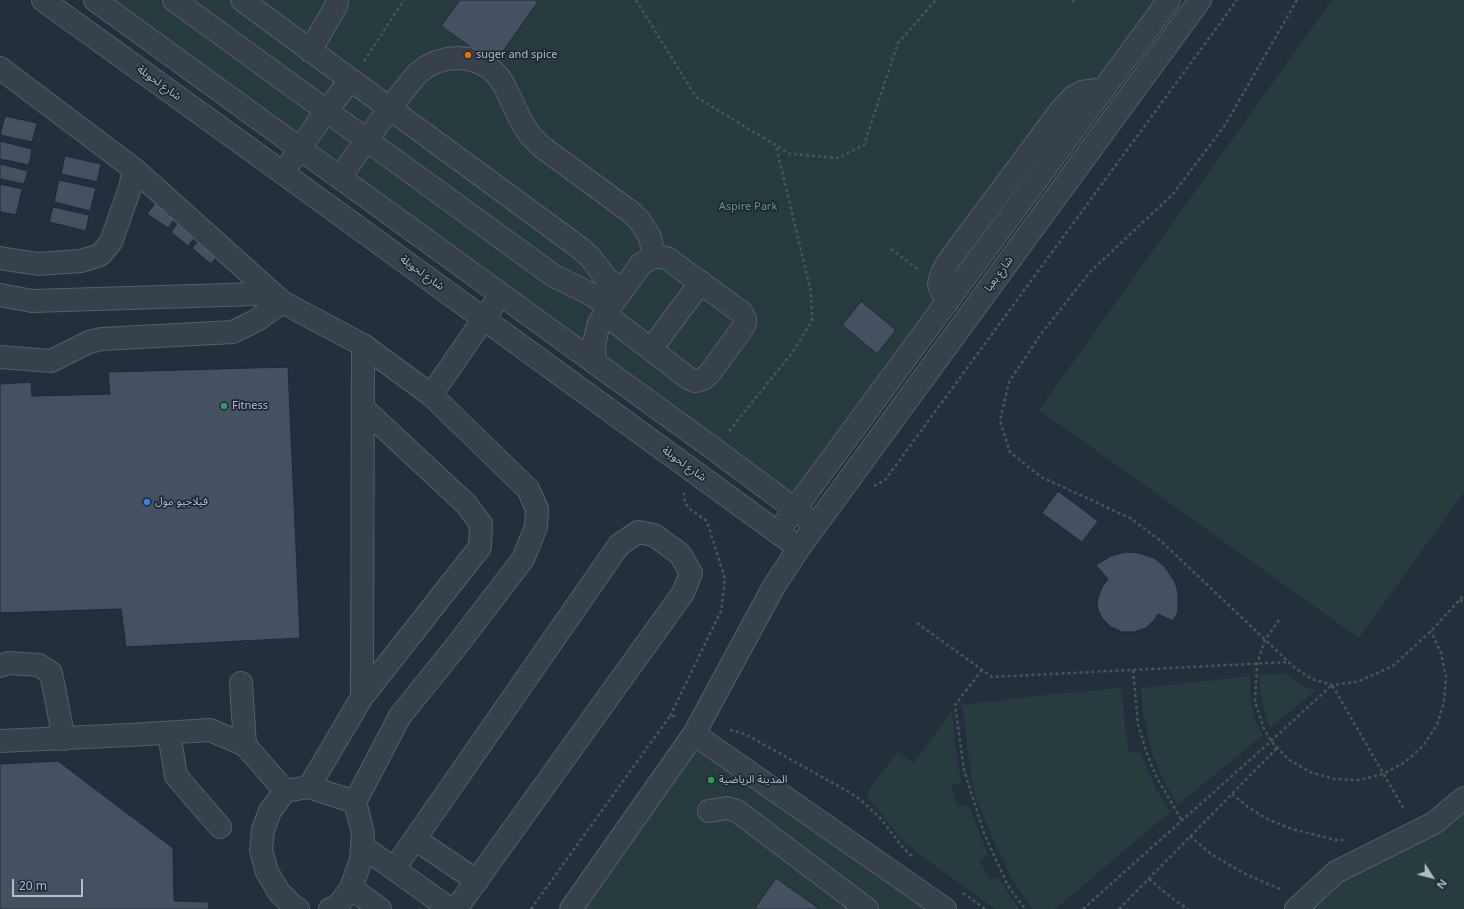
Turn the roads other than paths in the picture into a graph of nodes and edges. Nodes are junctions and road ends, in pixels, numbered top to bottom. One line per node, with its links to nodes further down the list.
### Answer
1 (96, 0): 14 (street)
2 (174, 0): 12 (street)
3 (242, 0): 8 (street)
4 (337, 0): 8 (street)
5 (1169, 0): 36 (street)
6 (1200, 0): 37 (street, شارع بعيا)
7 (49, 1): 16 (street, شارع لحويلة)
8 (310, 51): 10 (street)
9 (0, 68): 15 (street)
10 (350, 81): 11 (street); 12 (street)
11 (389, 109): 13 (street); 19 (street); 21 (street)
12 (326, 111): 13 (street); 14 (street)
13 (366, 140): 17 (street); 23 (street)
14 (303, 151): 16 (street); 17 (street); 18 (street)
15 (134, 169): 20 (street); 26 (street)
16 (283, 173): 18 (street, شارع لحويلة)
17 (340, 177): 25 (street)
18 (307, 190): 28 (street, شارع لحويلة)
19 (654, 257): 22 (street); 27 (street)
20 (0, 258)
21 (591, 258): 23 (street); 27 (street)
22 (701, 282): 31 (street); 31 (street)
23 (573, 286): 27 (street)
24 (0, 295): 26 (street)
25 (501, 295): 28 (street); 29 (street)
26 (282, 302): 30 (street); 32 (street)
27 (609, 309): 29 (street); 31 (street); 33 (street)
28 (484, 319): 34 (street); 38 (street, شارع لحويلة)
29 (565, 341): 33 (street)
30 (363, 345): 34 (street); 35 (street)
31 (651, 349)
32 (0, 357)
33 (595, 363): 36 (street)
34 (431, 395): 51 (street)
35 (363, 408): 42 (street); 42 (street)
36 (795, 509): 37 (street); 38 (street)
37 (816, 525): 39 (street, شارع بعيا)
38 (777, 533): 39 (street, شارع لحويلة)
39 (799, 548): 43 (street, شارع بعيا)
40 (0, 666): 45 (street)
41 (240, 683): 47 (street)
42 (362, 697): 48 (street)
43 (697, 728): 65 (street, شارع بعيا); 67 (street)
44 (169, 733): 45 (street); 47 (street); 53 (street)
45 (64, 739): 46 (street)
46 (0, 741)
47 (245, 745): 49 (street)
48 (309, 787): 49 (street); 51 (street)
49 (285, 791): 60 (street)
50 (1464, 798): 59 (street)
51 (355, 802): 55 (street)
52 (709, 811): 66 (street)
53 (220, 827)
54 (415, 839): 56 (street); 57 (street); 57 (street)
55 (362, 846): 56 (street); 58 (street)
56 (394, 869): 63 (street)
57 (477, 881): 64 (street)
58 (351, 888): 61 (street); 62 (street)
59 (1302, 904)
60 (298, 909)
61 (330, 909)
62 (380, 909)
63 (450, 909)
64 (456, 909)
65 (571, 909)
66 (867, 909)
67 (945, 909)

